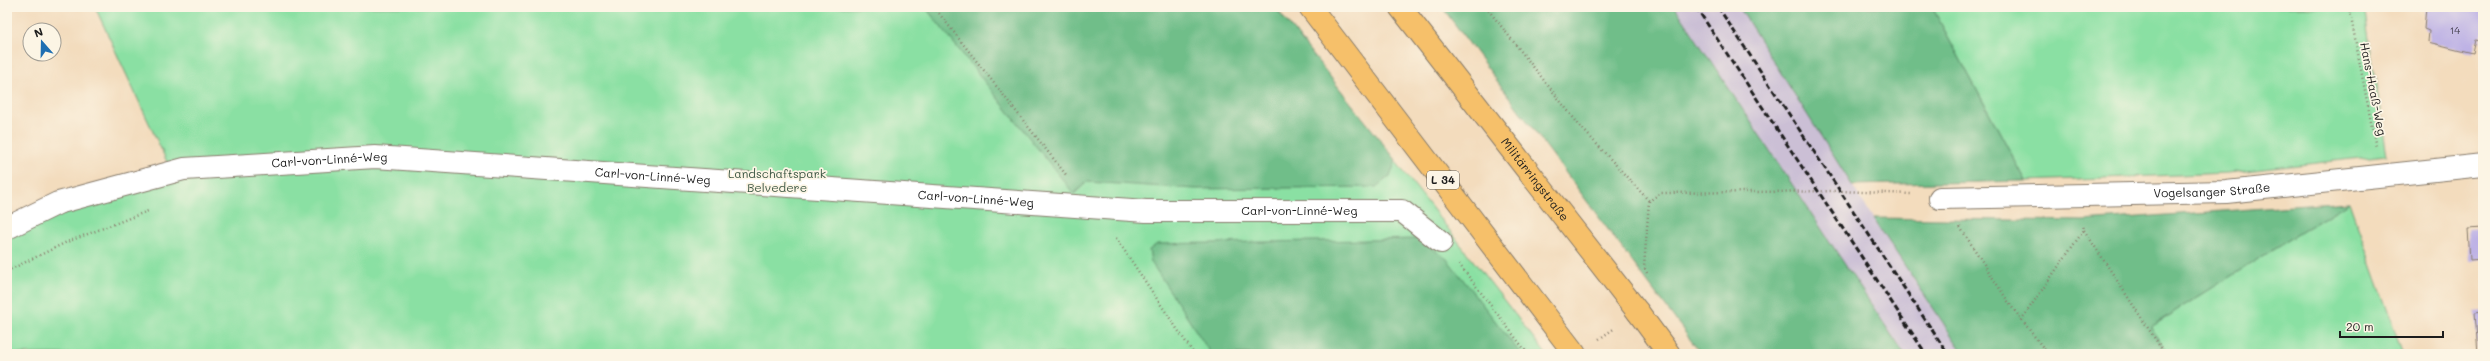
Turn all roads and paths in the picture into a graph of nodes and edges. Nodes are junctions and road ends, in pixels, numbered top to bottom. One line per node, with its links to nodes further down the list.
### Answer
1 (1310, 7): 18 (main road, L 34)
2 (1400, 7): 19 (main road, Militärringstraße)
3 (1486, 7): 10 (path)
4 (2348, 7): 6 (path, Hans-Haaß-Weg)
5 (2483, 165): 6 (street, Vogelsanger Straße)
6 (2380, 175): 8 (street, Vogelsanger Straße)
7 (1661, 193): 9 (path)
8 (2081, 194): 9 (street, Vogelsanger Straße); 13 (path)
9 (1940, 198): 16 (path)
10 (1649, 201)
11 (149, 211): 15 (path)
12 (7, 228): 14 (street, Carl-von-Linné-Weg)
13 (2084, 230): 16 (path); 21 (path)
14 (1441, 242): 17 (path)
15 (7, 271)
16 (2022, 320): 20 (path)
17 (1528, 354)
18 (1575, 354)
19 (1669, 354)
20 (2048, 354)
21 (2165, 354)

